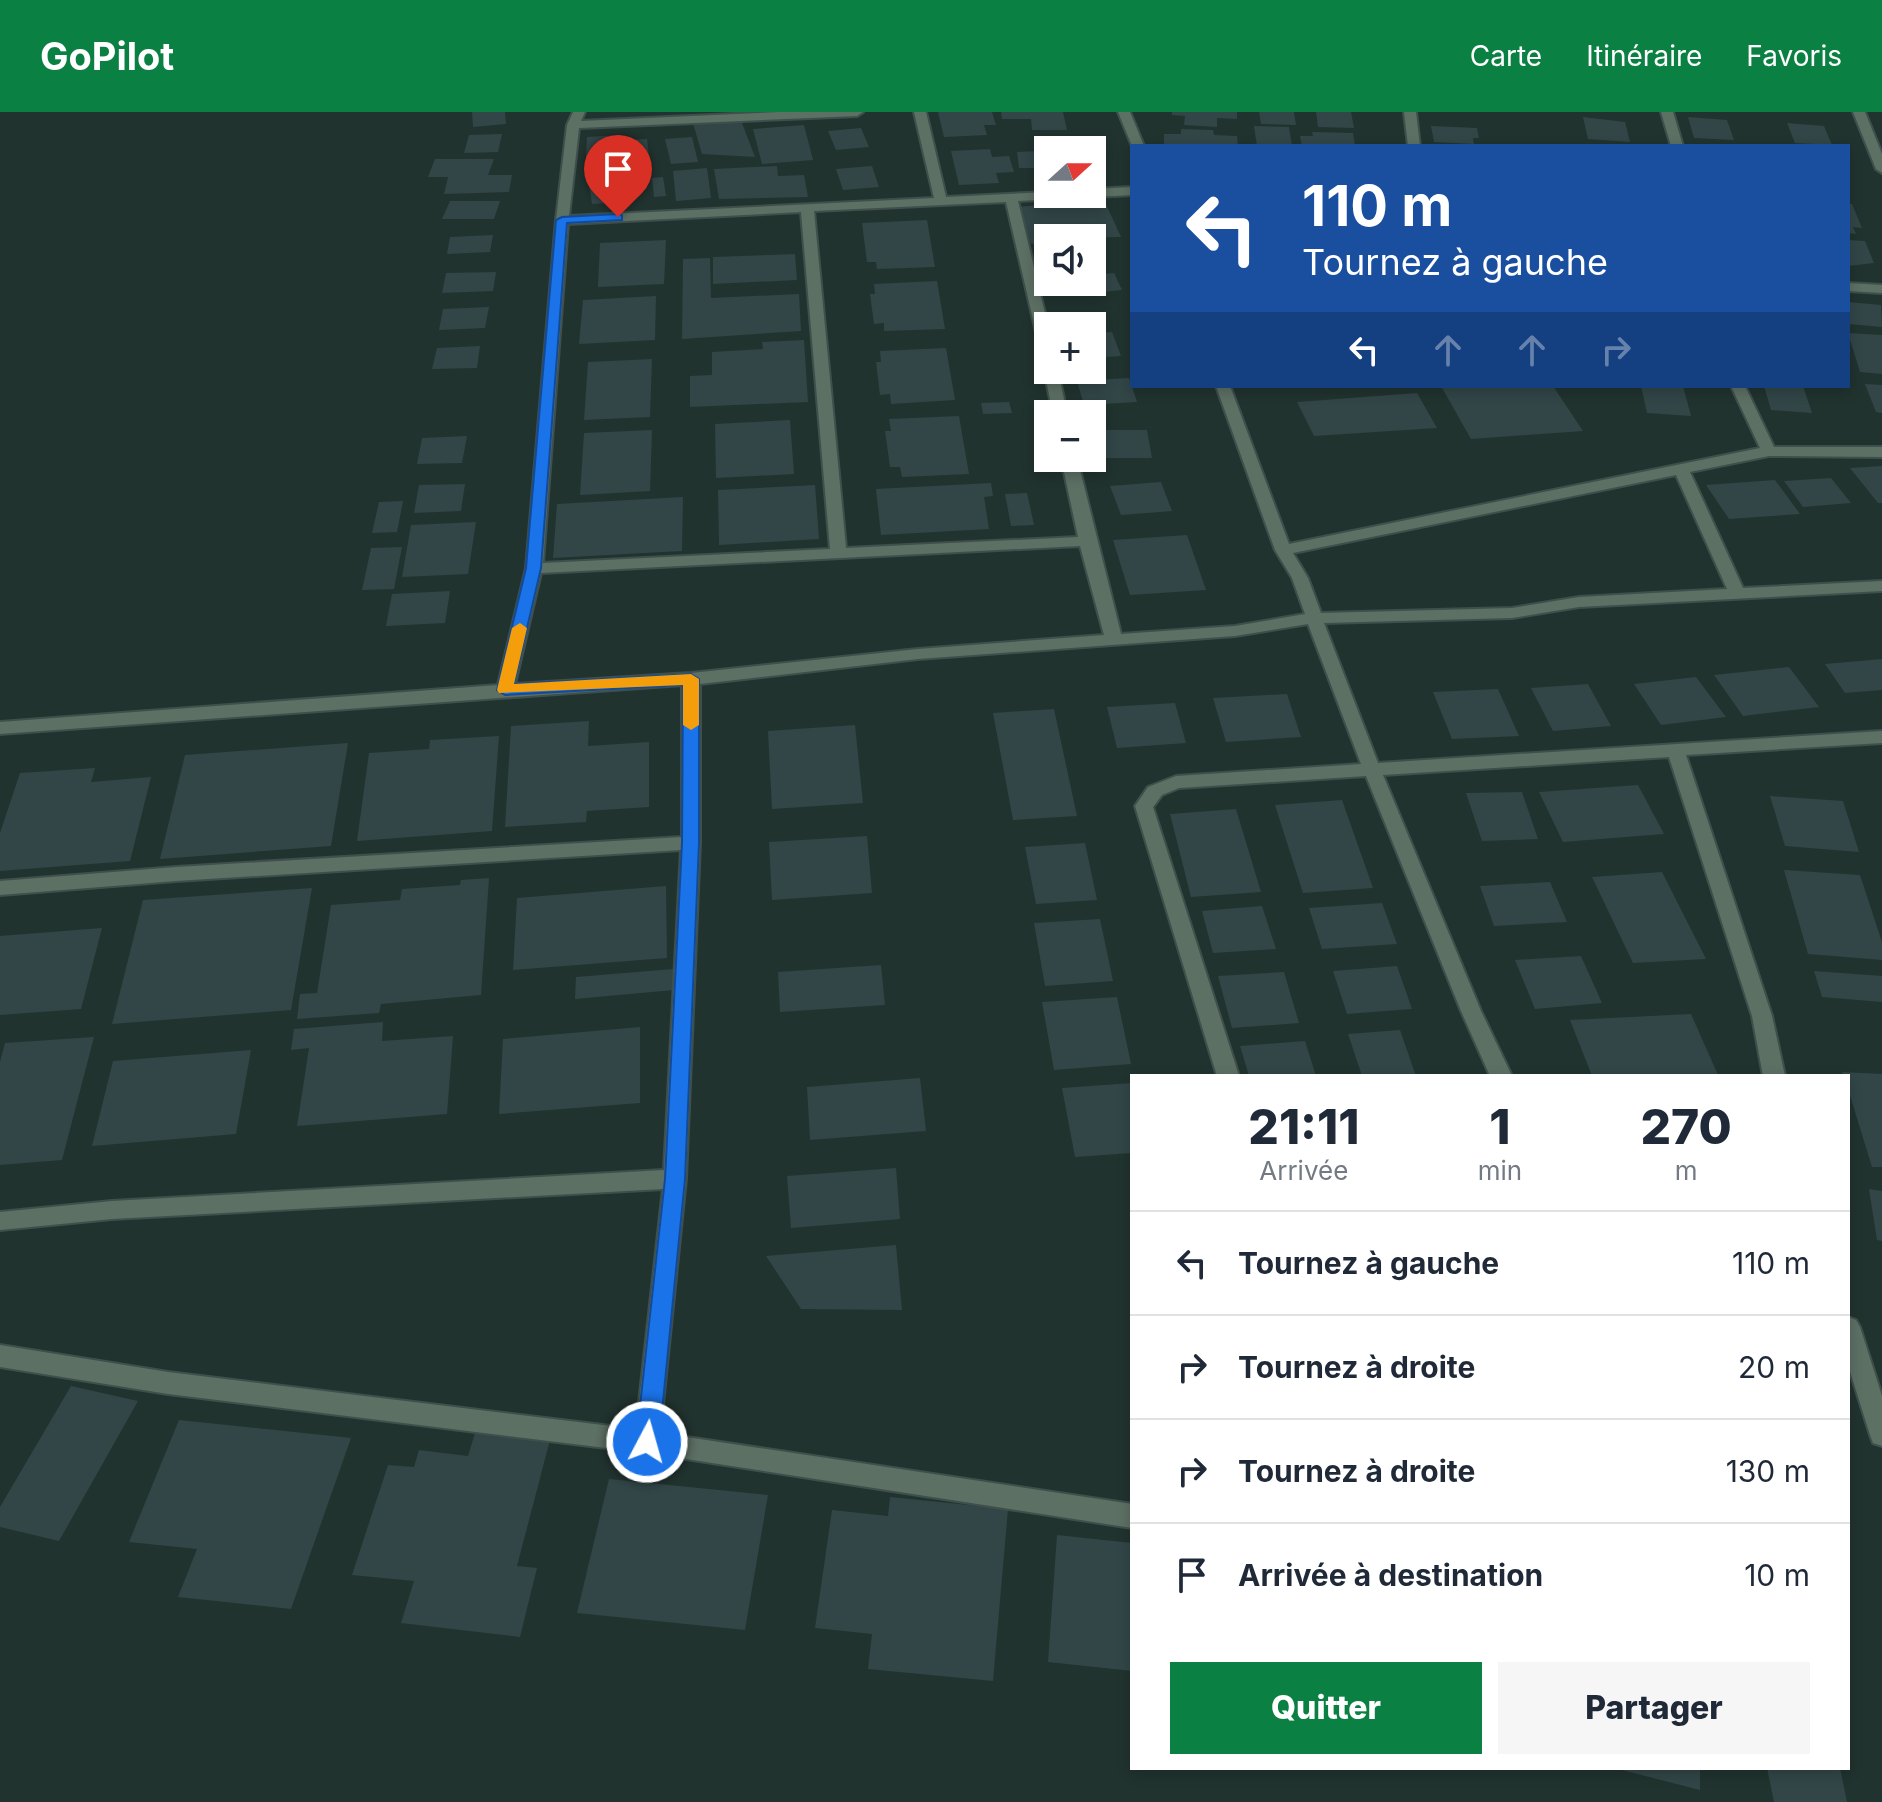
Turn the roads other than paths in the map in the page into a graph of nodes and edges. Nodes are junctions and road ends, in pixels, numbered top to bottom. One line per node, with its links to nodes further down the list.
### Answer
1 (857, 112): 7 (street)
2 (920, 112): 16 (street)
3 (1124, 112): 8 (street)
4 (1410, 112): 9 (street)
5 (1667, 112): 10 (street)
6 (1859, 112): 11 (street)
7 (576, 119): 18 (street)
8 (1137, 144)
9 (1414, 144)
10 (1676, 144)
11 (1882, 169)
12 (1130, 191): 13 (street)
13 (1106, 192)
14 (1034, 197): 15 (street)
15 (1011, 198): 16 (street); 21 (street)
16 (941, 201): 17 (street)
17 (807, 206): 18 (street); 30 (street)
18 (562, 220): 31 (street)
19 (1850, 287): 20 (street)
20 (1882, 289)
21 (1038, 312)
22 (1224, 388): 29 (street)
23 (1739, 388): 24 (street)
24 (1769, 451): 25 (street); 26 (street)
25 (1882, 452)
26 (1681, 469): 29 (street); 33 (street)
27 (1072, 472): 28 (street)
28 (1087, 541): 30 (street); 35 (street)
29 (1283, 550): 34 (street)
30 (838, 553): 31 (street)
31 (534, 568): 37 (street)
32 (1882, 586): 33 (street)
33 (1737, 593): 34 (street)
34 (1313, 618): 35 (street); 41 (street)
35 (1113, 637): 36 (street)
36 (691, 679): 37 (street); 42 (street)
37 (505, 690): 38 (street)
38 (0, 728)
39 (1882, 737): 40 (street)
40 (1675, 748): 41 (street); 46 (street)
41 (1374, 769): 44 (street); 45 (street)
42 (691, 843): 43 (street); 47 (street)
43 (0, 888)
44 (1227, 1074)
45 (1500, 1074)
46 (1774, 1074)
47 (675, 1179): 48 (street); 52 (street)
48 (0, 1221)
49 (1850, 1333): 51 (street)
50 (0, 1356): 52 (street)
51 (1882, 1435)
52 (647, 1442): 53 (street)
53 (1130, 1516)

